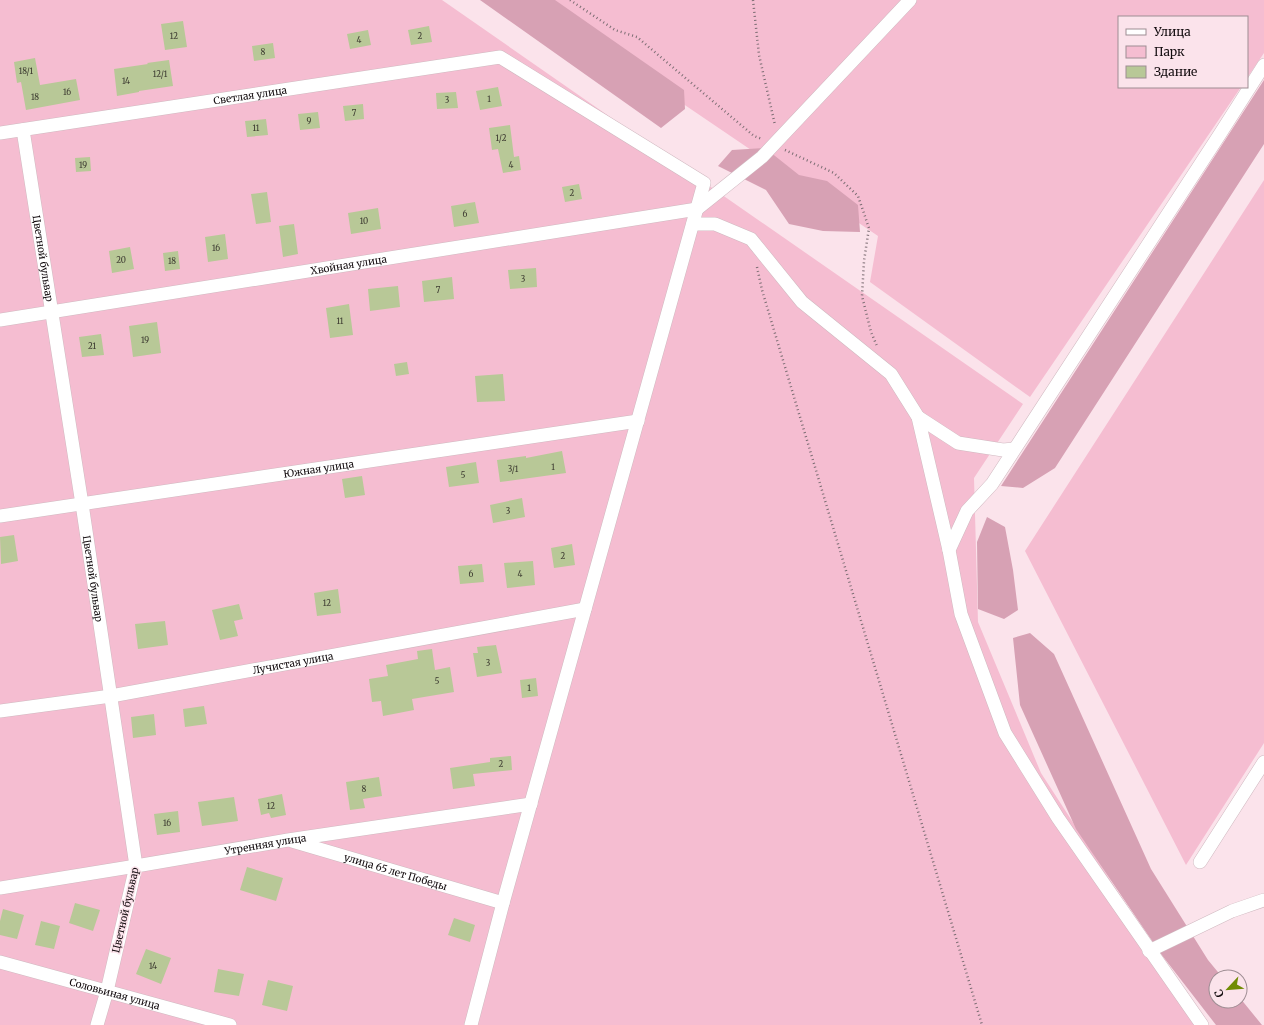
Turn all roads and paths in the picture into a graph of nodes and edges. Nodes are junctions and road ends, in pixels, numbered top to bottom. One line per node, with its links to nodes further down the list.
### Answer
1 (753, 0): 6 (path)
2 (910, 0): 6 (street)
3 (1264, 65): 14 (street)
4 (23, 130): 5 (street, Светлая улица); 7 (street, Светлая улица); 10 (street, Цветной бульвар)
5 (0, 133)
6 (778, 140): 7 (street)
7 (697, 209): 8 (street); 10 (street, Хвойная улица)
8 (693, 224): 12 (street); 13 (street)
9 (756, 261): 35 (path)
10 (52, 312): 11 (street, Хвойная улица); 15 (street, Цветной бульвар)
11 (0, 320)
12 (918, 417): 14 (street); 17 (street)
13 (638, 421): 15 (street, Южная улица); 18 (street)
14 (1014, 449): 17 (street)
15 (82, 504): 16 (street, Южная улица); 19 (street, Цветной бульвар)
16 (0, 516)
17 (949, 550): 29 (street)
18 (585, 609): 19 (street, Лучистая улица); 22 (street)
19 (111, 696): 20 (street, Лучистая улица); 25 (street, Цветной бульвар)
20 (0, 711)
21 (1264, 762): 24 (street)
22 (531, 804): 23 (street, Утренняя улица); 28 (street)
23 (288, 840): 25 (street, Утренняя улица); 28 (street, улица 65 лет Победы)
24 (1200, 862)
25 (136, 866): 26 (street, Утренняя улица); 31 (street, Цветной бульвар)
26 (0, 888)
27 (1264, 900): 29 (street)
28 (503, 903): 34 (street)
29 (1149, 951): 36 (street)
30 (0, 962): 31 (street, Соловьиная улица)
31 (107, 991): 32 (street, Цветной бульвар); 33 (street, Соловьиная улица)
32 (97, 1025)
33 (230, 1025)
34 (471, 1025)
35 (982, 1025)
36 (1202, 1025)

